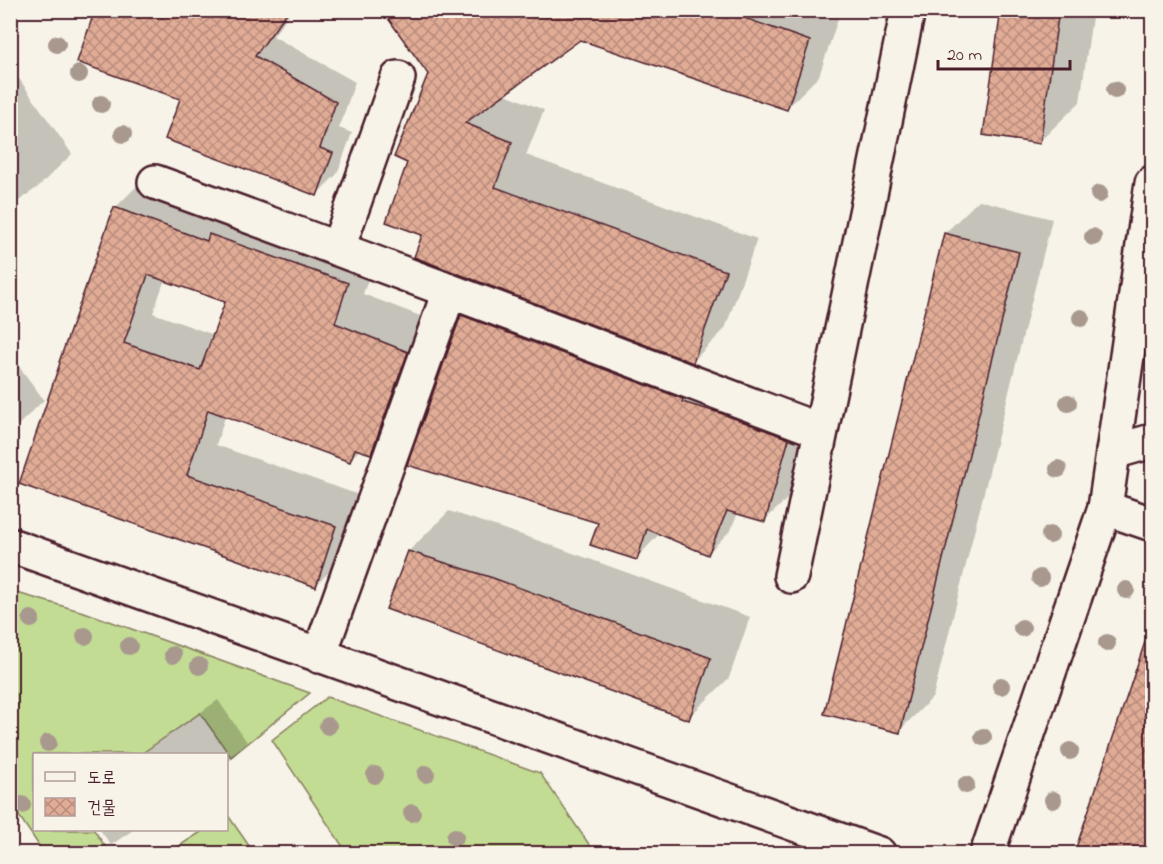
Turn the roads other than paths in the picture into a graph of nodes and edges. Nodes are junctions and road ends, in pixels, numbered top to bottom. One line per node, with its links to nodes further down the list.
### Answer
1 (908, 10): 7 (street)
2 (398, 78): 5 (street)
3 (155, 182): 5 (street)
4 (1152, 183): 9 (street)
5 (338, 248): 6 (street)
6 (449, 292): 7 (street); 14 (street)
7 (821, 431): 13 (street)
8 (1152, 441): 9 (street)
9 (1113, 452): 10 (street)
10 (1105, 508): 11 (street); 16 (street)
11 (1152, 524)
12 (10, 545): 14 (street)
13 (791, 576)
14 (319, 656): 15 (street)
15 (879, 854)
16 (987, 854)

